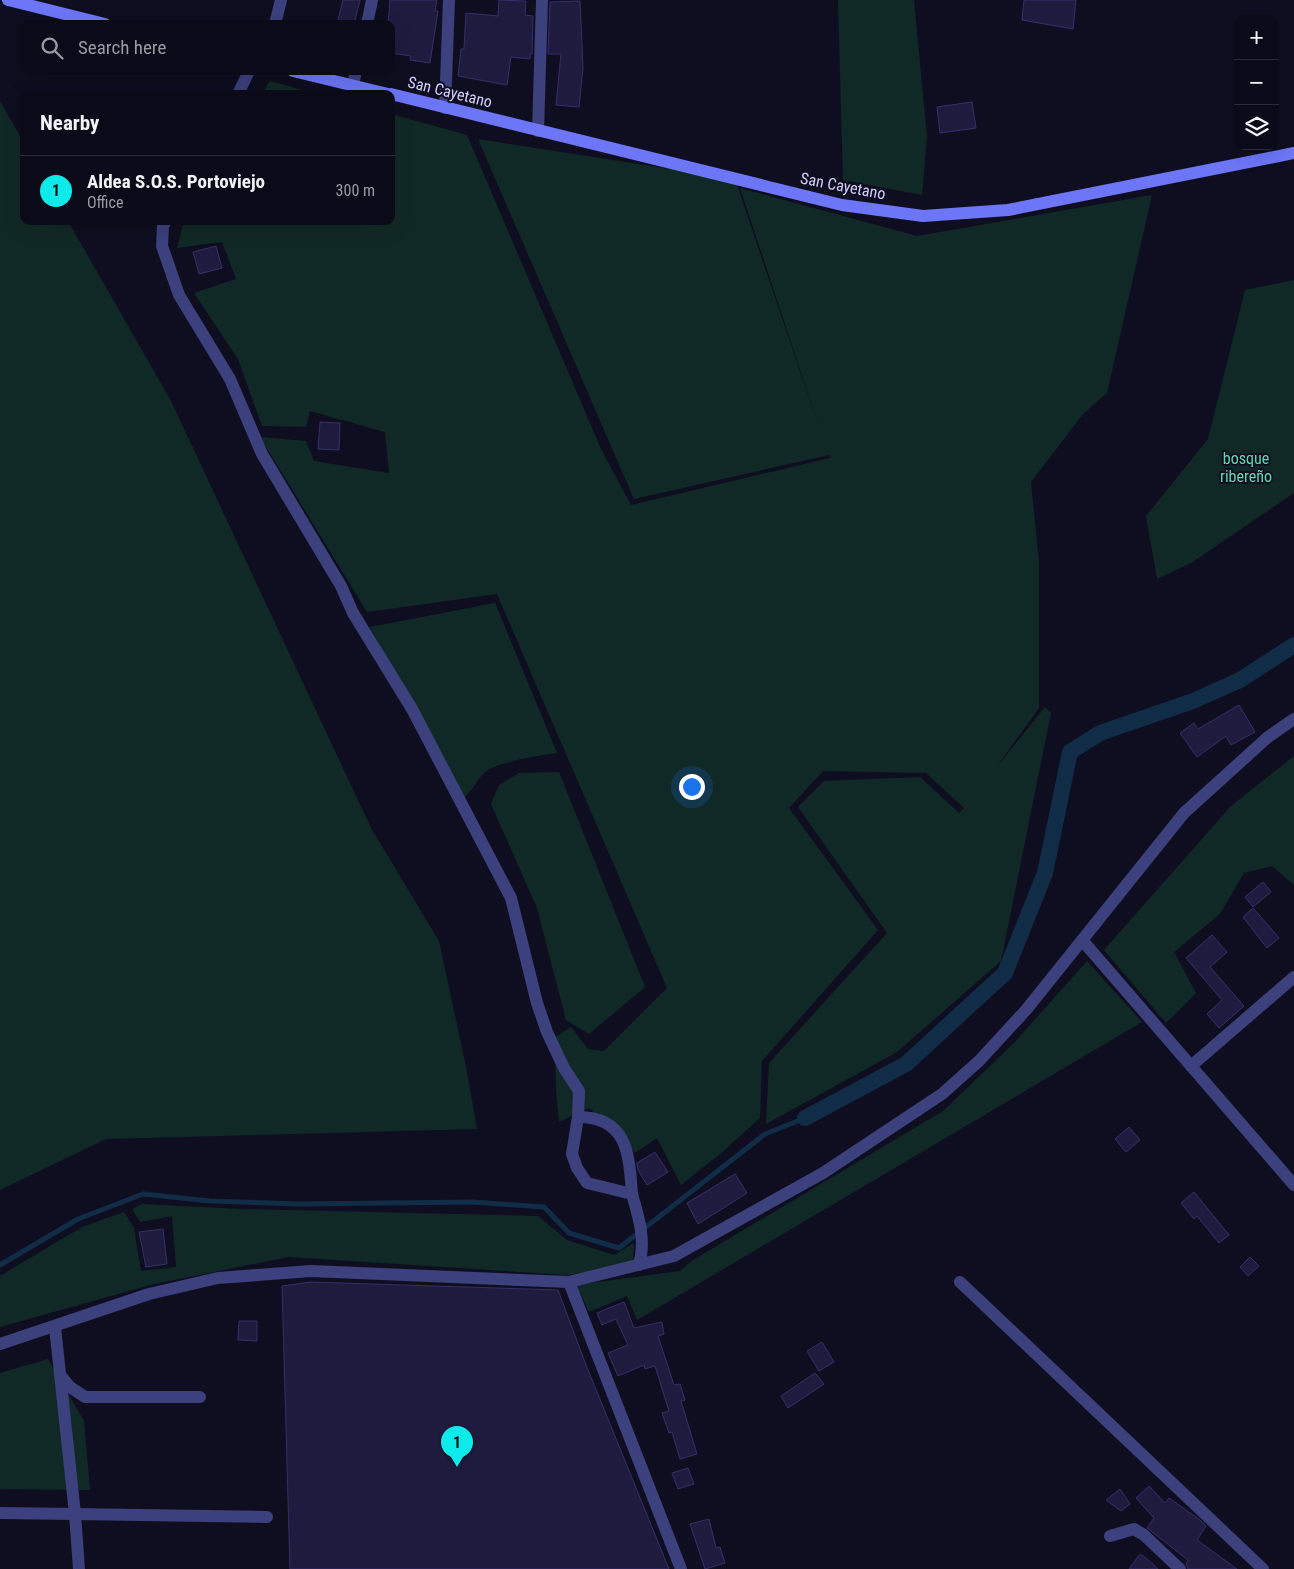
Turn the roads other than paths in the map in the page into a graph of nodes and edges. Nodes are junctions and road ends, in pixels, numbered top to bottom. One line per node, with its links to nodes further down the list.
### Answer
1 (8, 0): 6 (main road)
2 (281, 0): 7 (street)
3 (372, 0): 8 (street)
4 (449, 0): 16 (street)
5 (542, 0): 17 (street)
6 (89, 20)
7 (276, 20)
8 (368, 20)
9 (248, 75): 13 (street)
10 (310, 75): 12 (main road, San Cayetano)
11 (355, 75): 12 (street)
12 (353, 85): 14 (main road, San Cayetano)
13 (240, 90)
14 (374, 90)
15 (395, 95): 16 (main road, San Cayetano)
16 (445, 108): 17 (main road, San Cayetano)
17 (538, 131): 18 (main road, San Cayetano)
18 (1294, 153)
19 (165, 225): 24 (street)
20 (1294, 719): 21 (street)
21 (1082, 940): 23 (street); 27 (street)
22 (1294, 977): 23 (street)
23 (1191, 1066): 25 (street)
24 (578, 1117): 26 (street); 26 (street)
25 (1294, 1185)
26 (632, 1194): 27 (street)
27 (639, 1266): 28 (street)
28 (569, 1282): 30 (street); 39 (street)
29 (960, 1282): 41 (street)
30 (56, 1327): 31 (street); 32 (street)
31 (0, 1344)
32 (61, 1376): 33 (street); 35 (street)
33 (200, 1397)
34 (0, 1513): 35 (street)
35 (75, 1514): 36 (street); 38 (street)
36 (267, 1517)
37 (1110, 1536): 40 (street)
38 (79, 1569)
39 (681, 1569)
40 (1180, 1569)
41 (1263, 1569)

